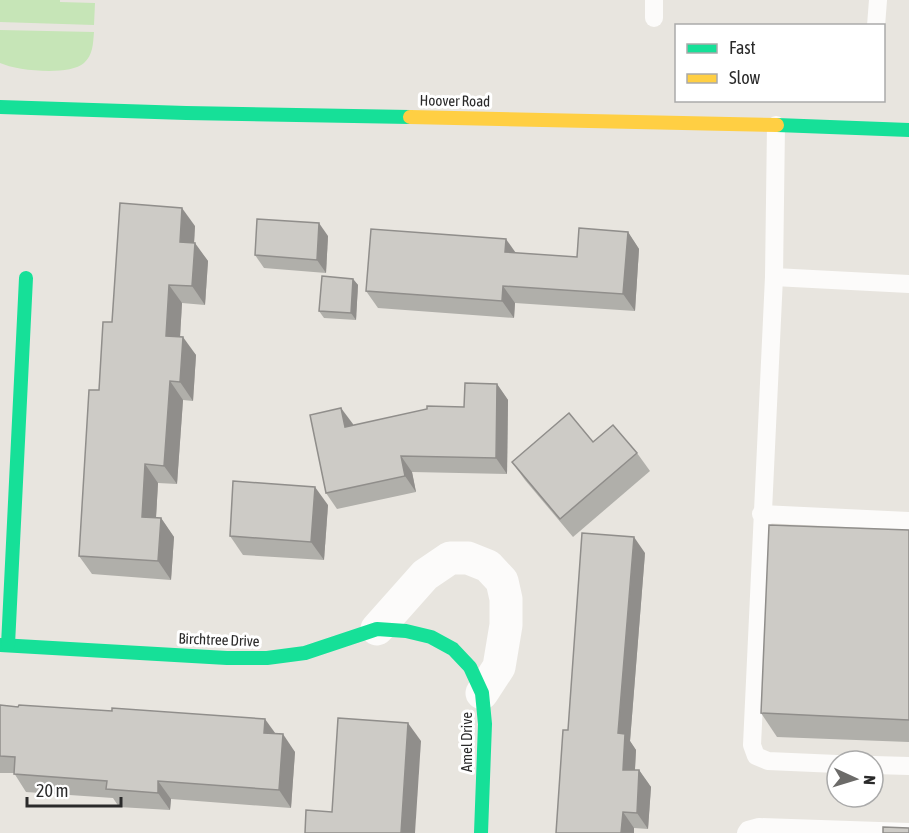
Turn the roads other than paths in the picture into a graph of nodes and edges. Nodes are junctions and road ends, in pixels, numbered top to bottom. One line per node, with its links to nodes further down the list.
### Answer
1 (878, 0): 2 (lane)
2 (876, 24)
3 (0, 106): 4 (street, Hoover Road)
4 (776, 125): 5 (street, Hoover Road); 7 (lane)
5 (909, 130)
6 (26, 278): 13 (street)
7 (774, 278): 8 (lane); 9 (lane)
8 (909, 284)
9 (761, 514): 10 (lane); 15 (lane)
10 (909, 521)
11 (377, 629): 12 (street, Birchtree Drive); 13 (street, Birchtree Drive); 14 (street)
12 (431, 637): 14 (street, Amel Drive)
13 (4, 645)
14 (482, 693): 19 (street, Amel Drive)
15 (825, 763)
16 (885, 765): 17 (lane)
17 (909, 766)
18 (909, 832): 20 (lane)
19 (481, 833)
20 (746, 833)

